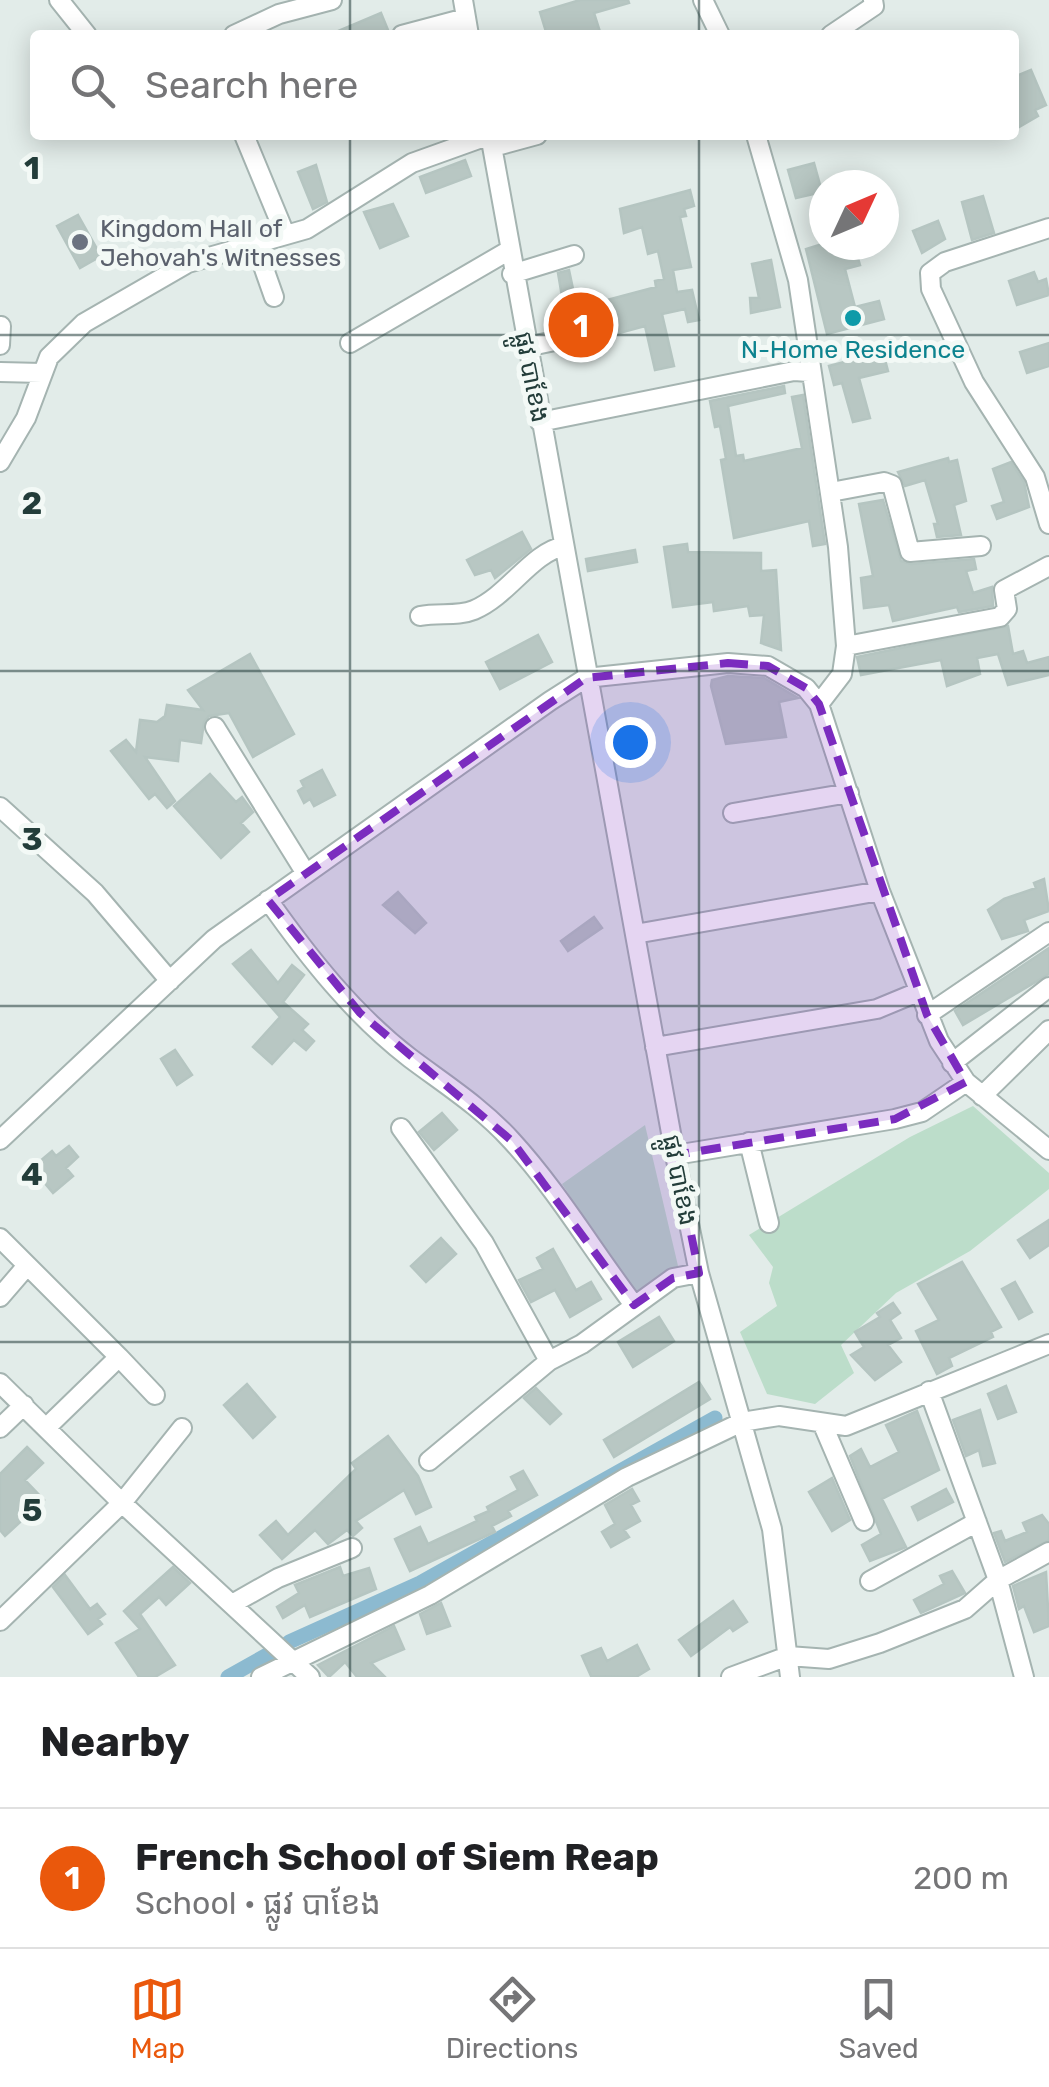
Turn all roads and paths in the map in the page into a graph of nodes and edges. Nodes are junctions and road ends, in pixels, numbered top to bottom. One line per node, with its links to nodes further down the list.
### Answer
1 (59, 0): 9 (street)
2 (261, 0): 7 (street)
3 (297, 0): 7 (street)
4 (332, 0): 7 (street)
5 (702, 0): 12 (street)
6 (873, 0): 13 (street)
7 (275, 16): 10 (street)
8 (466, 18): 11 (street)
9 (84, 30)
10 (245, 30)
11 (421, 30)
12 (717, 30)
13 (841, 30)
14 (246, 140): 19 (street)
15 (488, 140): 19 (street)
16 (491, 140): 21 (street, ផ្លូវ បាខែង)
17 (757, 140): 31 (street)
18 (1049, 228): 36 (street)
19 (285, 234): 20 (street)
20 (256, 246): 24 (street); 32 (street)
21 (508, 251): 23 (street, ផ្លូវ បាខែង); 27 (street)
22 (574, 255): 23 (street)
23 (512, 274): 29 (street, ផ្លូវ បាខែង)
24 (274, 297)
25 (1, 326): 28 (street)
26 (593, 333): 29 (street)
27 (350, 343)
28 (0, 345)
29 (526, 347): 33 (street, ផ្លូវ បាខែង)
30 (0, 372): 32 (street)
31 (810, 372): 33 (street); 35 (street)
32 (42, 374): 34 (street)
33 (540, 422): 37 (street, ផ្លូវ បាខែង)
34 (0, 462)
35 (831, 492): 38 (street); 41 (street)
36 (1049, 524)
37 (564, 546): 40 (street); 42 (street, ផ្លូវ បាខែង)
38 (980, 546)
39 (1049, 566): 41 (street)
40 (420, 616)
41 (846, 646): 43 (street)
42 (586, 678): 43 (street); 48 (street); 52 (street, ផ្លូវ បាខែង)
43 (820, 704): 45 (street)
44 (215, 727): 48 (street)
45 (849, 792): 46 (street); 49 (street)
46 (733, 813)
47 (3, 815): 53 (street)
48 (305, 872): 50 (street)
49 (880, 891): 52 (street); 55 (street)
50 (268, 900): 53 (street); 72 (street)
51 (1049, 932): 56 (street)
52 (635, 934): 58 (street, ផ្លូវ បាខែង)
53 (170, 981): 63 (street)
54 (1049, 987): 59 (street)
55 (918, 992): 56 (street); 58 (street)
56 (927, 1015): 59 (street)
57 (1049, 1030): 61 (street)
58 (654, 1046): 66 (street, ផ្លូវ បាខែង)
59 (952, 1063): 60 (street)
60 (966, 1082): 61 (street); 64 (street)
61 (982, 1096): 65 (street)
62 (401, 1128): 75 (street)
63 (0, 1140)
64 (749, 1142): 66 (street); 67 (street)
65 (1049, 1150)
66 (675, 1155): 70 (street, ផ្លូវ បាខែង)
67 (768, 1223)
68 (0, 1238): 69 (street)
69 (26, 1268): 71 (street); 74 (street)
70 (699, 1273): 72 (street); 80 (street, ផ្លូវ បាខែង)
71 (0, 1297)
72 (634, 1305): 75 (street)
73 (1049, 1344): 77 (street)
74 (118, 1357): 78 (street); 82 (street)
75 (550, 1361): 85 (street)
76 (0, 1382): 79 (street)
77 (930, 1391): 81 (street); 88 (street)
78 (155, 1395)
79 (24, 1405): 82 (street); 83 (street)
80 (742, 1422): 81 (street); 95 (street); 96 (street, ផ្លូវ បាខែង)
81 (822, 1425): 87 (street)
82 (48, 1427): 86 (street)
83 (0, 1428)
84 (182, 1428): 86 (street)
85 (430, 1460)
86 (122, 1503): 93 (street); 94 (street)
87 (864, 1520)
88 (977, 1522): 91 (street); 92 (street)
89 (352, 1548): 93 (street)
90 (1049, 1552): 91 (street)
91 (998, 1580): 96 (street); 101 (street)
92 (870, 1581)
93 (232, 1604): 95 (street)
94 (0, 1621)
95 (284, 1651): 97 (street); 98 (street)
96 (788, 1656): 99 (street); 100 (street, ផ្លូវ បាខែង)
97 (261, 1677)
98 (310, 1677)
99 (731, 1677)
100 (790, 1677)
101 (1024, 1677)

